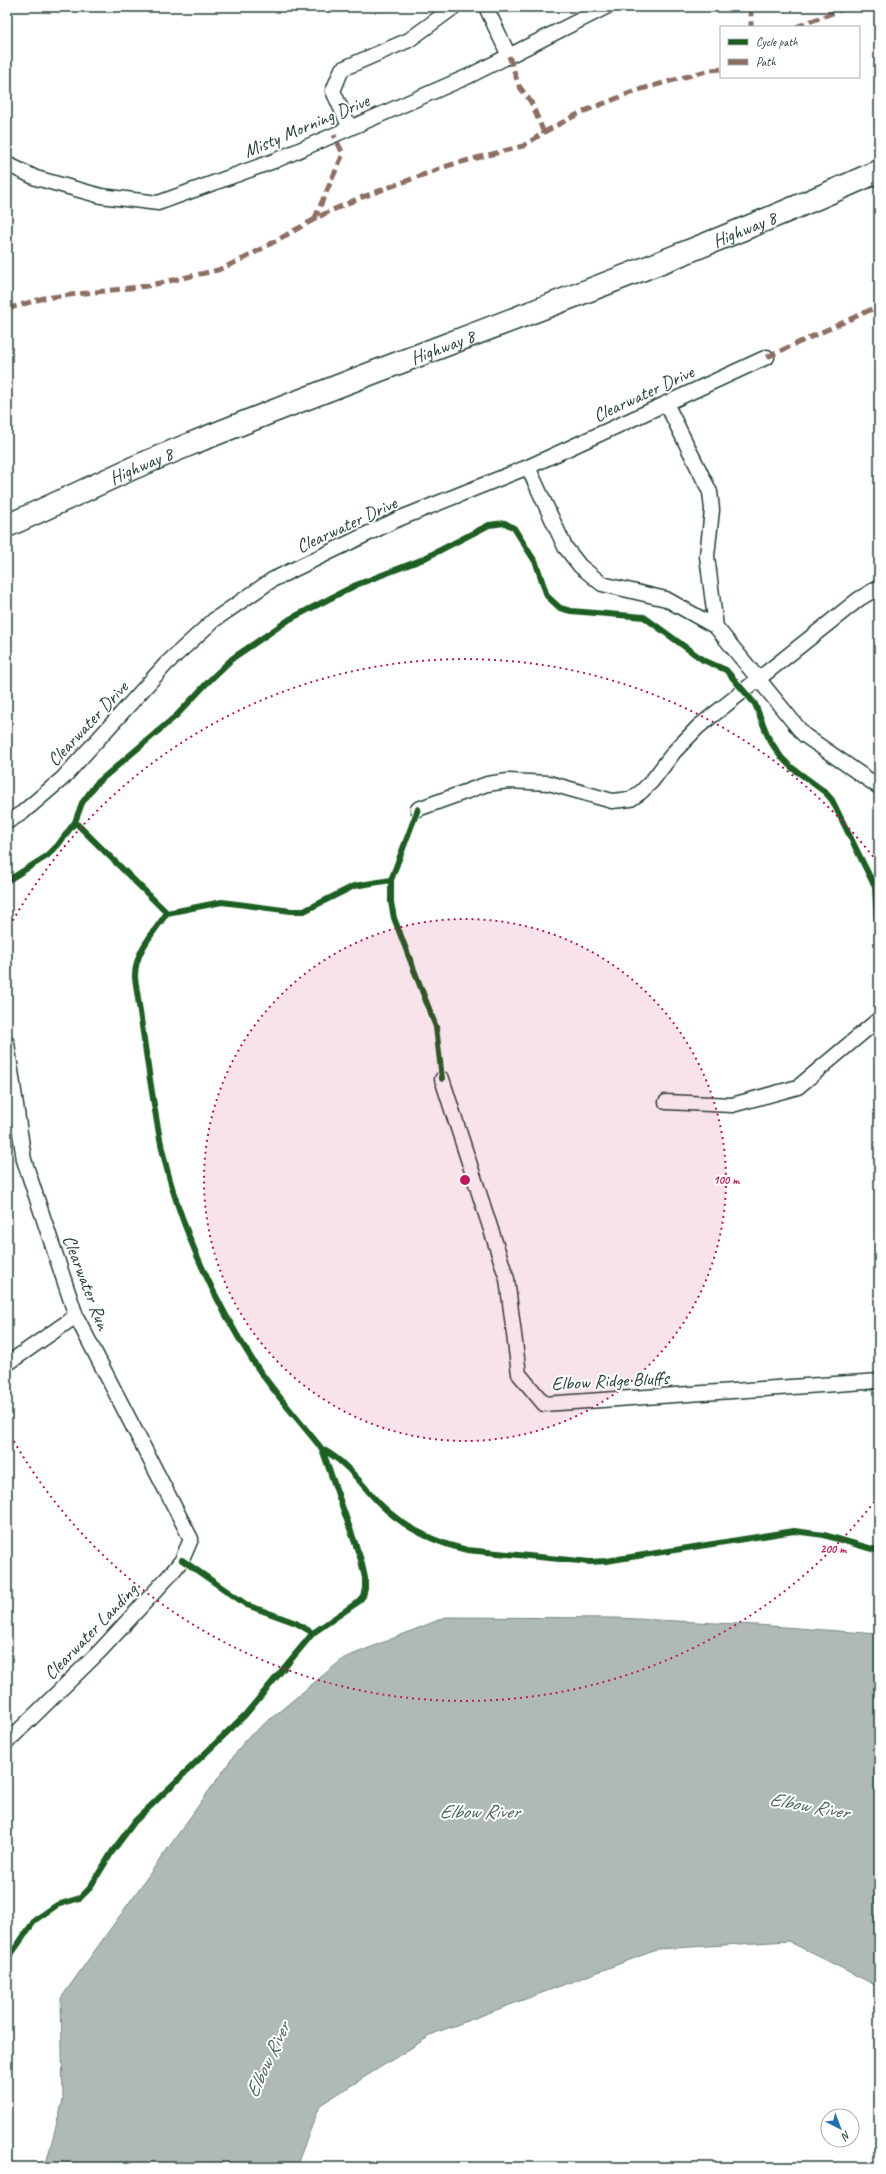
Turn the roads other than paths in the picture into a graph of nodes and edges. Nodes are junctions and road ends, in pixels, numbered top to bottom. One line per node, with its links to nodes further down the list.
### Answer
1 (454, 7): 5 (street)
2 (486, 7): 4 (street)
3 (606, 7): 4 (street, Misty Morning Drive)
4 (509, 56): 5 (street, Misty Morning Drive)
5 (350, 128): 6 (street, Misty Morning Drive)
6 (7, 164)
7 (879, 171): 11 (main road, Highway 8)
8 (767, 357): 9 (street, Clearwater Drive)
9 (666, 403): 10 (street, Clearwater Drive); 13 (street)
10 (528, 466): 13 (street); 17 (street, Clearwater Drive)
11 (7, 526)
12 (879, 587): 14 (street)
13 (716, 627): 14 (street)
14 (758, 678): 15 (street); 16 (street)
15 (879, 787)
16 (418, 809)
17 (7, 822)
18 (879, 1019): 22 (street)
19 (7, 1043): 20 (street, Clearwater Run)
20 (10, 1078): 23 (street, Clearwater Run)
21 (442, 1078): 25 (street, Elbow Ridge Bluffs)
22 (666, 1102)
23 (76, 1316): 24 (street); 26 (street, Clearwater Run)
24 (7, 1364)
25 (879, 1381)
26 (191, 1539): 27 (street, Clearwater Landing)
27 (7, 1742)

